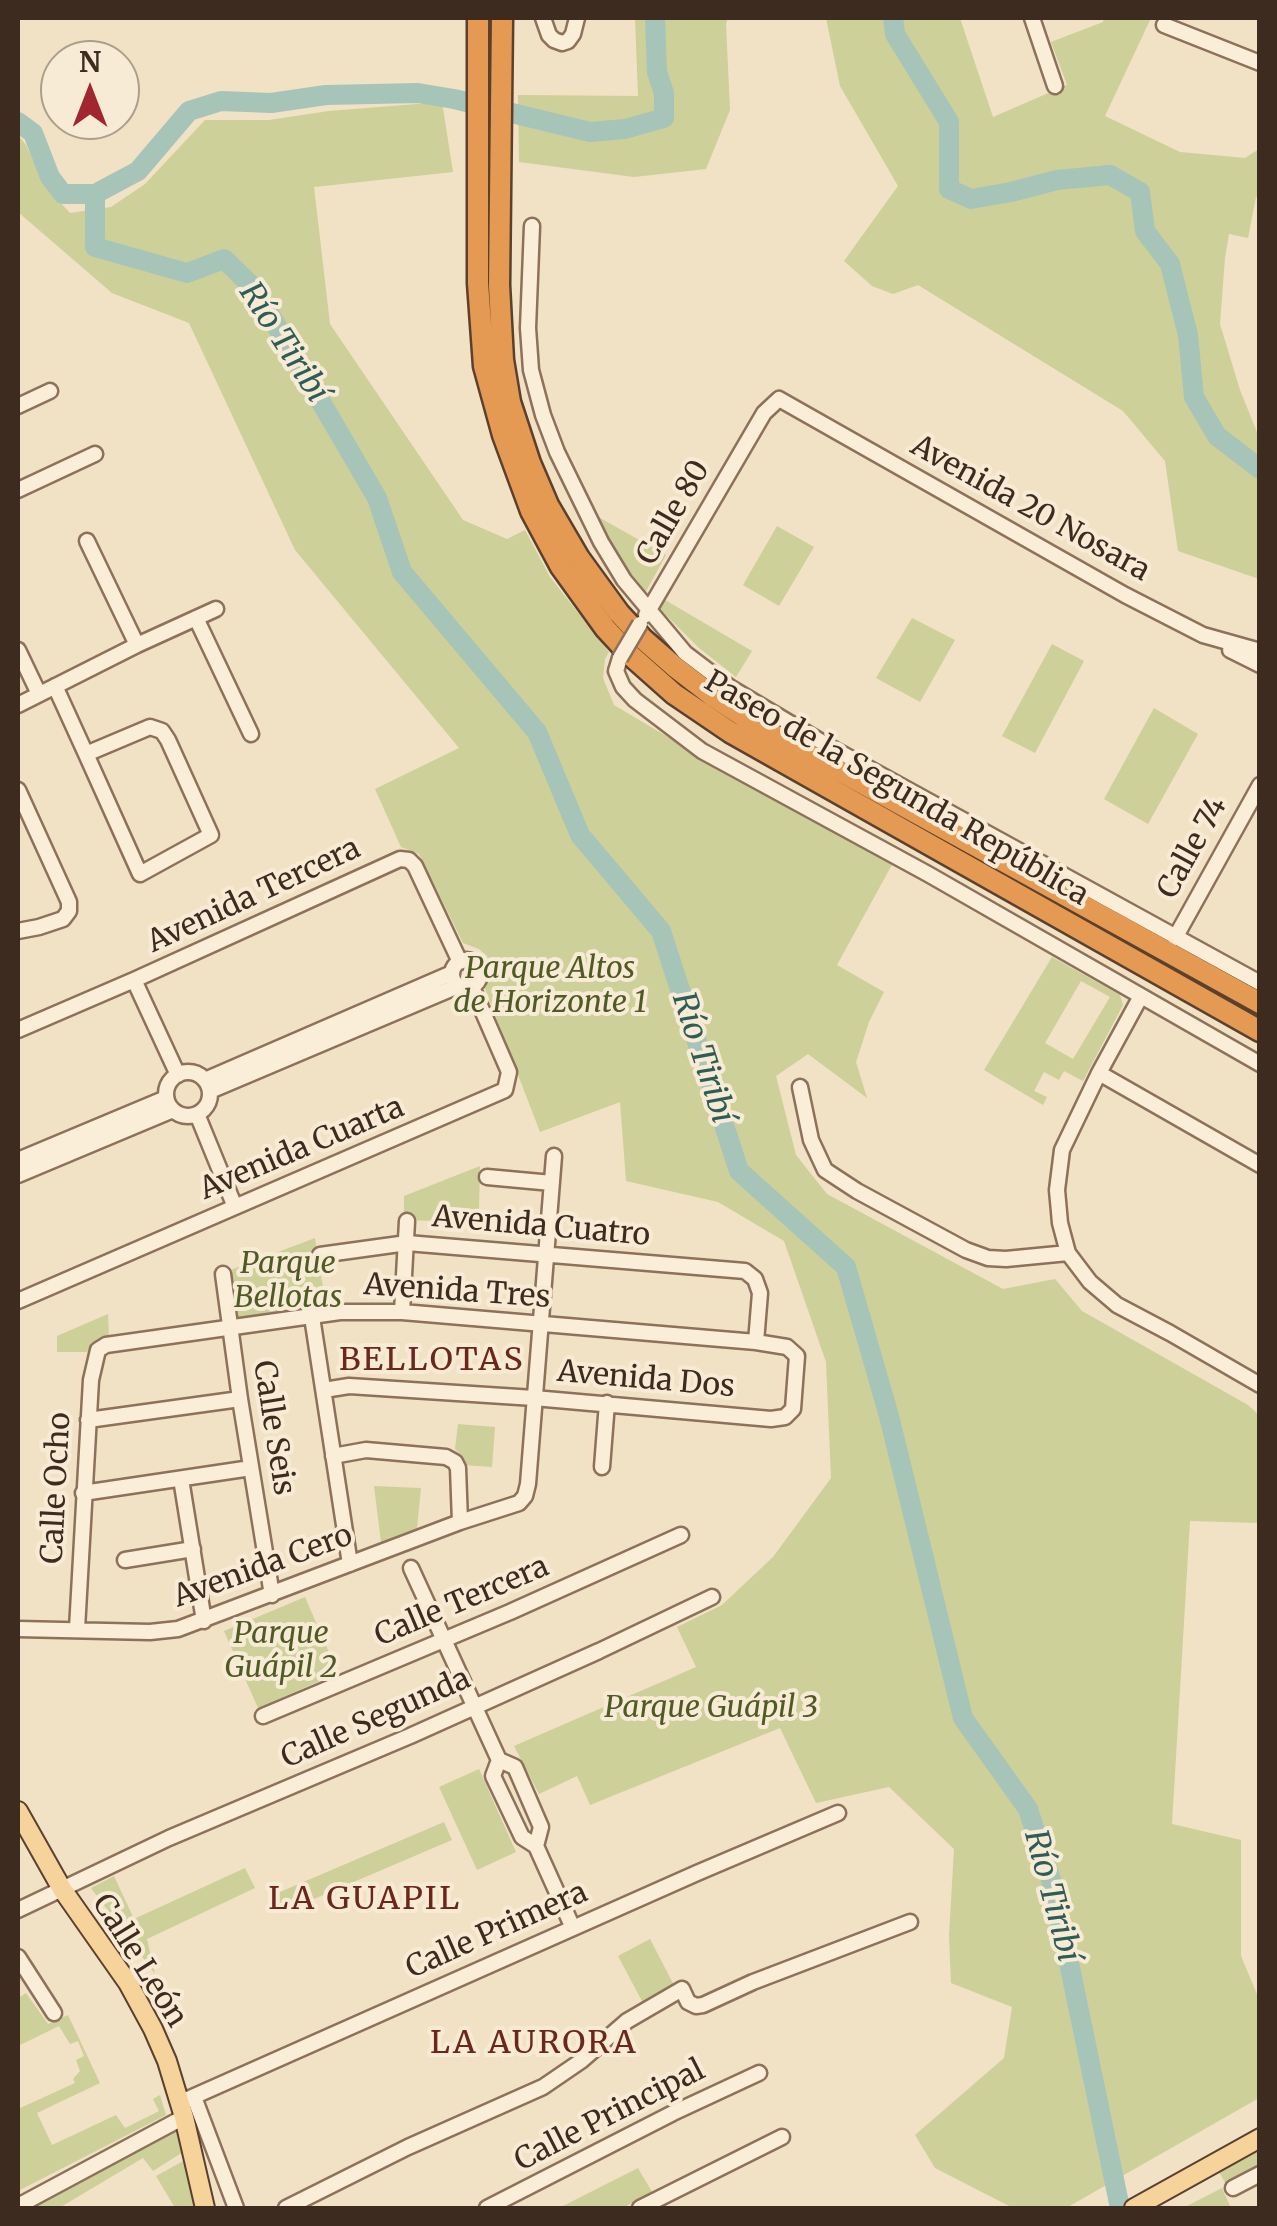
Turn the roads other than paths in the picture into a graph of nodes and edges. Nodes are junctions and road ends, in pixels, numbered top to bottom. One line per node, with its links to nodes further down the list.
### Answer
1 (543, 18): 2 (street)
2 (577, 18)
3 (1032, 18): 8 (street)
4 (478, 24): 40 (highway, Paseo de la Segunda República)
5 (502, 24): 33 (highway, Paseo de la Segunda República)
6 (1164, 25): 7 (street)
7 (1260, 63)
8 (1056, 86)
9 (532, 226): 17 (street)
10 (50, 391): 12 (street)
11 (779, 399): 17 (street, Calle 80); 19 (street, Avenida 20 Nosara)
12 (18, 406)
13 (95, 454): 14 (street)
14 (18, 490)
15 (87, 541): 20 (street)
16 (216, 609): 18 (street)
17 (649, 610): 32 (street); 37 (street, Calle 80, bridge)
18 (196, 618): 20 (street); 27 (street)
19 (1203, 635): 22 (street, Avenida 20 Nosara); 23 (street)
20 (137, 645): 24 (street)
21 (18, 650): 25 (street)
22 (1260, 651)
23 (1260, 665)
24 (55, 686): 25 (street); 28 (street)
25 (39, 694): 26 (street)
26 (18, 705)
27 (251, 734)
28 (86, 754): 28 (street)
29 (1260, 786): 32 (street, Calle 74)
30 (18, 790): 31 (street)
31 (18, 931)
32 (1175, 938): 33 (highway); 36 (street)
33 (1183, 959): 38 (highway, Paseo de la Segunda República)
34 (461, 977): 35 (street, Avenida Tercera); 44 (street); 54 (street, Avenida Cuarta)
35 (134, 980): 39 (street, Avenida Tercera); 43 (street)
36 (1260, 983)
37 (1141, 996): 41 (street); 42 (street)
38 (1260, 1003)
39 (18, 1030)
40 (1260, 1031)
41 (1260, 1064)
42 (1100, 1073): 50 (street); 57 (street)
43 (178, 1075): 44 (street); 46 (street)
44 (208, 1086): 47 (street)
45 (800, 1087): 57 (street)
46 (169, 1104): 47 (street); 49 (street); 51 (street)
47 (197, 1114): 54 (street)
48 (554, 1156): 53 (street)
49 (18, 1160)
50 (1260, 1165)
51 (18, 1175)
52 (487, 1178): 53 (street)
53 (552, 1183): 58 (street)
54 (235, 1207): 61 (street, Avenida Cuarta)
55 (407, 1221): 56 (street)
56 (407, 1243): 58 (street, Avenida Cuatro); 59 (street, Avenida Cuatro); 62 (street)
57 (1068, 1253): 68 (street)
58 (546, 1254): 64 (street); 66 (street, Avenida Cuatro)
59 (320, 1255)
60 (223, 1274): 65 (street, Calle Seis)
61 (18, 1301)
62 (402, 1312): 63 (street, Avenida Tres); 64 (street, Avenida Tres)
63 (312, 1317): 65 (street, Avenida Tres); 69 (street)
64 (542, 1324): 66 (street, Avenida Tres); 70 (street)
65 (230, 1328): 67 (street, Avenida Tres); 71 (street, Calle Seis)
66 (756, 1342): 72 (street, Avenida Dos)
67 (98, 1350): 73 (street, Calle Ocho)
68 (1260, 1386)
69 (324, 1390): 70 (street, Avenida Dos); 74 (street)
70 (534, 1398): 72 (street, Avenida Dos); 79 (street, Avenida Cero)
71 (240, 1399): 73 (street); 75 (street, Calle Seis)
72 (607, 1403): 76 (street)
73 (88, 1420): 78 (street, Calle Ocho)
74 (333, 1456): 79 (street); 83 (street)
75 (252, 1468): 77 (street); 85 (street, Calle Seis)
76 (602, 1468)
77 (182, 1480): 78 (street); 81 (street)
78 (84, 1493): 89 (street, Calle Ocho)
79 (460, 1522): 83 (street, Avenida Cero)
80 (681, 1535): 90 (street, Calle Tercera)
81 (193, 1549): 82 (street); 87 (street)
82 (125, 1560)
83 (350, 1564): 85 (street, Avenida Cero)
84 (411, 1568): 90 (street)
85 (272, 1595): 87 (street, Avenida Cero)
86 (712, 1598): 91 (street, Calle Segunda)
87 (204, 1621): 89 (street, Avenida Cero)
88 (18, 1629): 89 (street, Avenida Cero)
89 (77, 1629)
90 (444, 1640): 91 (street); 92 (street, Calle Tercera)
91 (475, 1705): 93 (street); 97 (street, Calle Segunda)
92 (264, 1716)
93 (499, 1760): 96 (street); 96 (street)
94 (18, 1811): 97 (main road, Calle León)
95 (838, 1813): 100 (street, Calle Primera)
96 (536, 1846): 100 (street)
97 (62, 1889): 98 (street, Calle Segunda); 104 (main road, Calle León)
98 (18, 1910)
99 (910, 1922): 112 (street)
100 (573, 1928): 104 (street, Calle Primera)
101 (18, 1956): 102 (street)
102 (54, 2013)
103 (758, 2073): 113 (street, Calle Principal)
104 (186, 2106): 109 (street, Calle Primera); 110 (main road, Calle León); 111 (street)
105 (782, 2137): 114 (street)
106 (1260, 2138): 115 (main road)
107 (1260, 2174): 108 (street)
108 (1233, 2188)
109 (18, 2206)
110 (204, 2208)
111 (236, 2208)
112 (286, 2208)
113 (487, 2208)
114 (640, 2208)
115 (1134, 2208)

